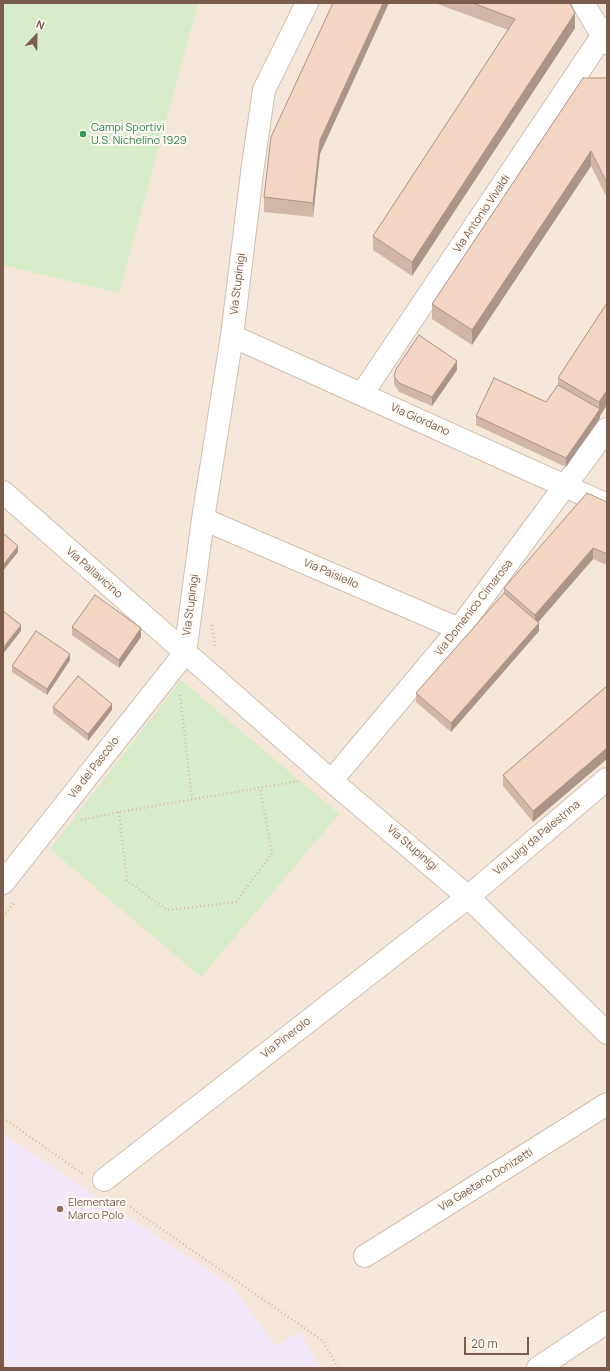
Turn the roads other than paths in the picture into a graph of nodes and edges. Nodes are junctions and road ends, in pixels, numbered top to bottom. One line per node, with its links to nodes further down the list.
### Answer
1 (306, 3): 4 (street, Via Stupinigi)
2 (583, 3): 3 (street)
3 (605, 35): 5 (street, Via Antonio Vivaldi)
4 (232, 336): 5 (street, Via Giordano); 10 (street, Via Stupinigi)
5 (362, 394): 7 (street, Via Giordano)
6 (607, 429): 7 (street, Via Domenico Cimarosa)
7 (566, 486): 9 (street, Via Giordano); 11 (street, Via Domenico Cimarosa)
8 (3, 492): 12 (street, Via Pallavicino)
9 (607, 505)
10 (203, 519): 11 (street, Via Paisiello); 12 (street, Via Stupinigi)
11 (459, 629): 13 (street, Via Domenico Cimarosa)
12 (180, 659): 13 (street, Via Stupinigi); 15 (street, Via del Pascolo)
13 (330, 779): 16 (street, Via Stupinigi)
14 (607, 779): 16 (street, Via Luigi da Palestrina)
15 (3, 883)
16 (468, 896): 17 (street, Via Stupinigi); 19 (street, Via Pinerolo)
17 (606, 1030)
18 (607, 1104): 20 (street, Via Gaetano Donizetti)
19 (101, 1184)
20 (365, 1256)
21 (607, 1322): 22 (street)
22 (538, 1368)

